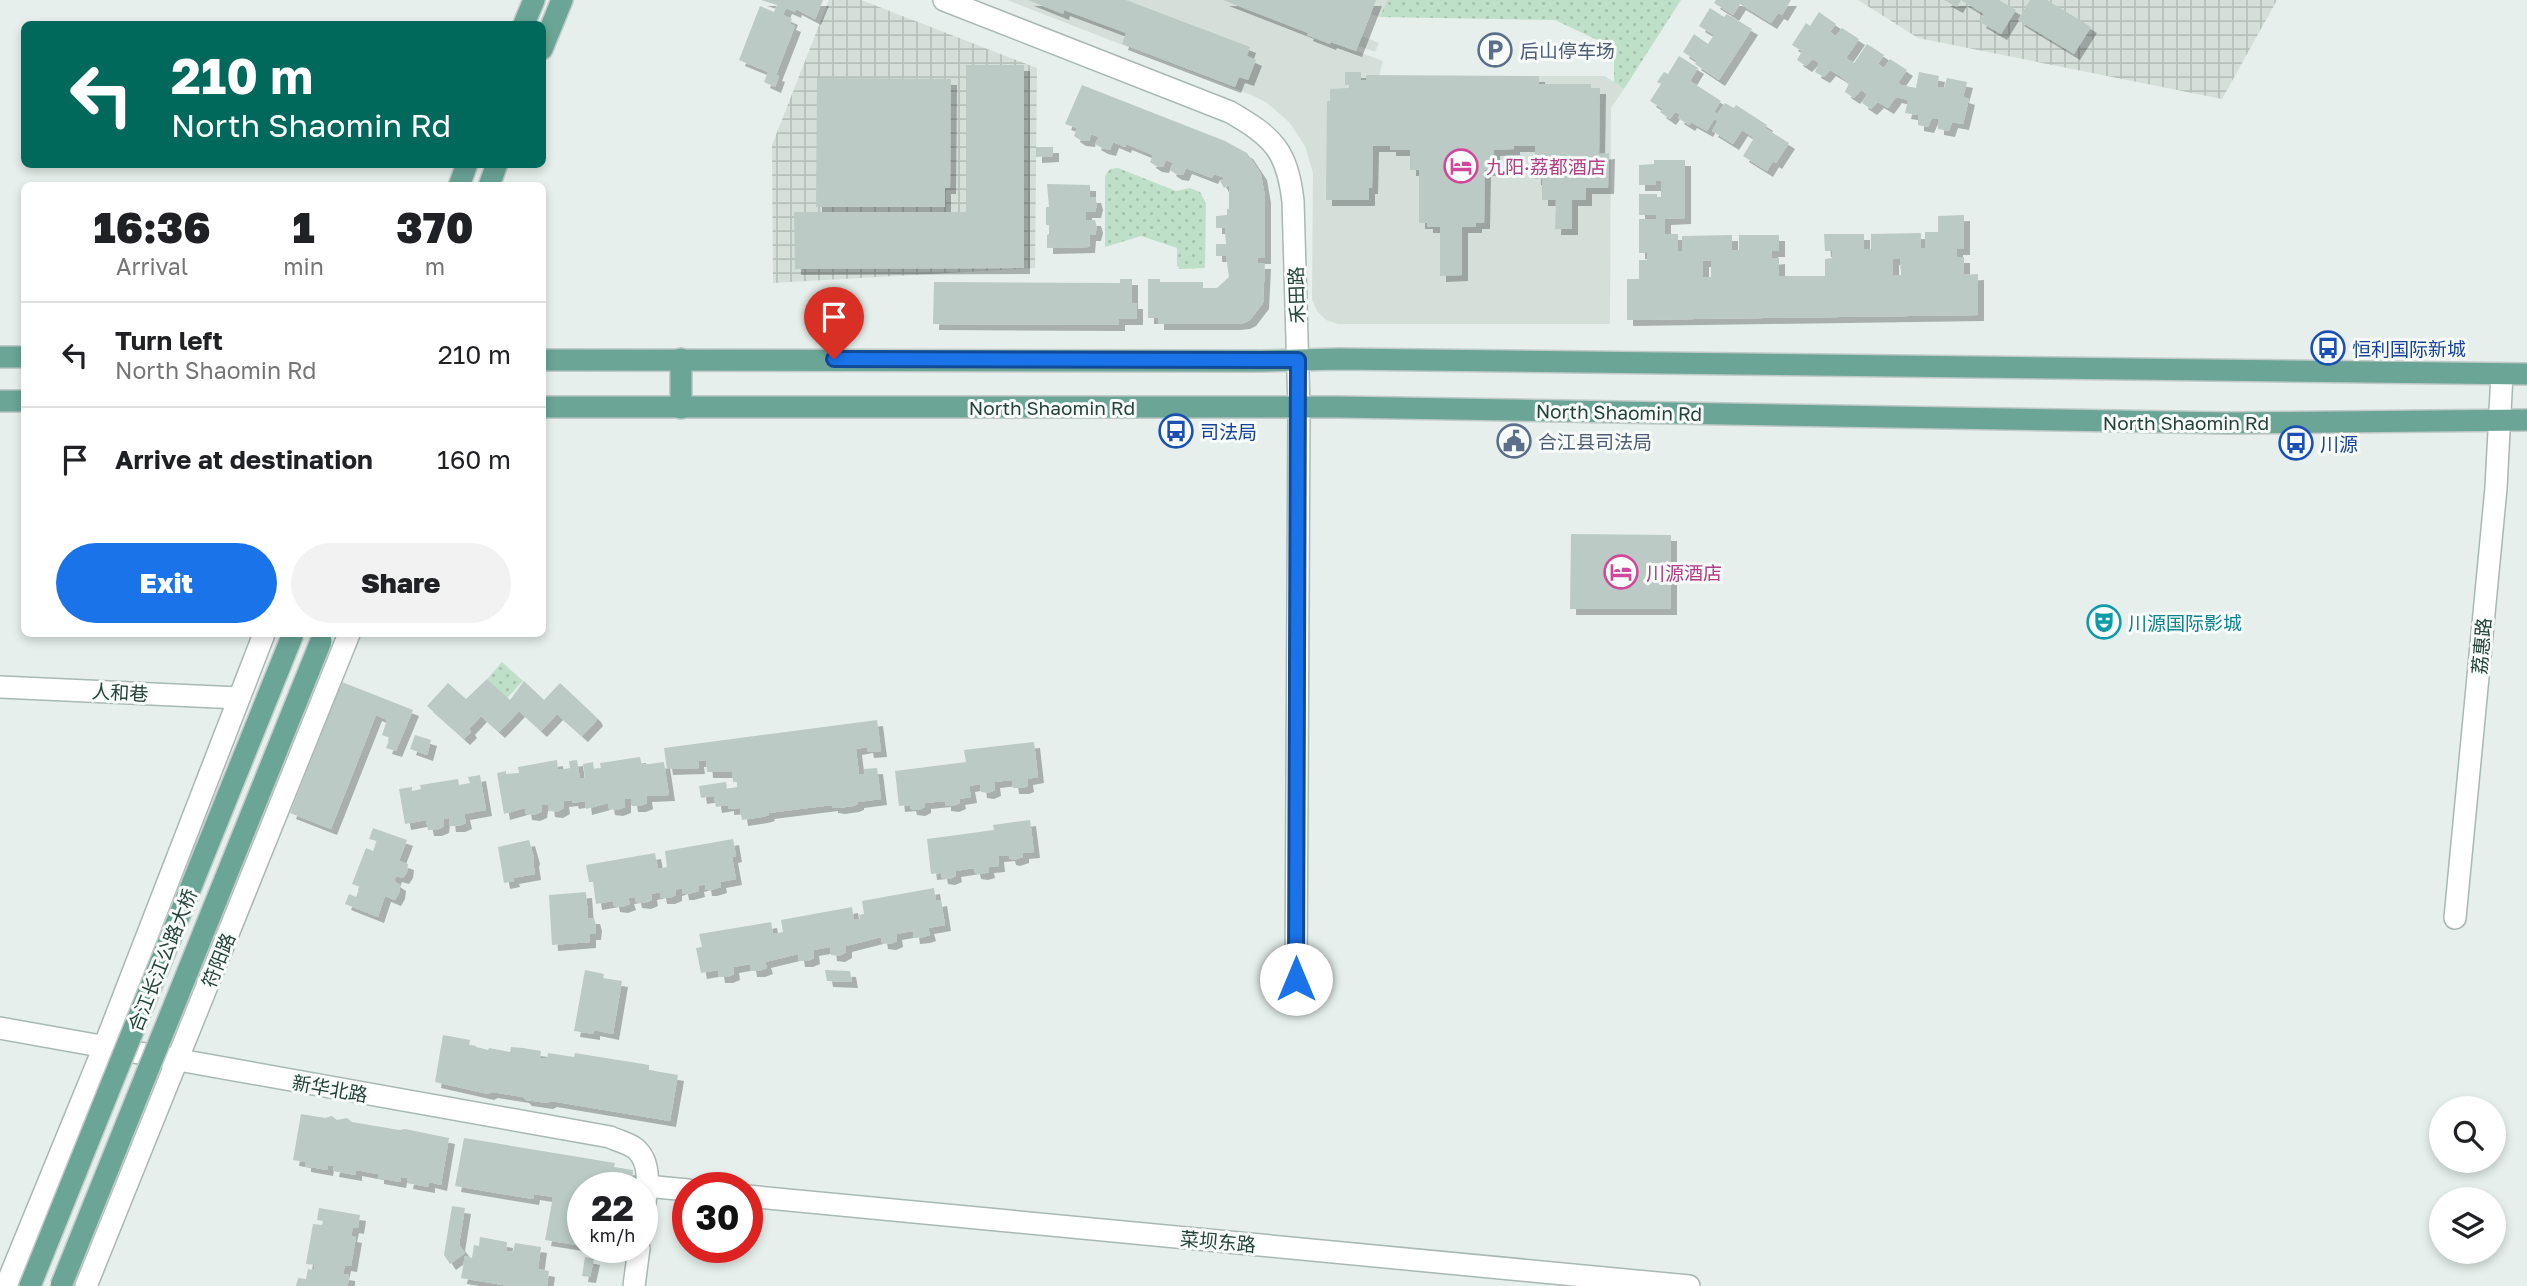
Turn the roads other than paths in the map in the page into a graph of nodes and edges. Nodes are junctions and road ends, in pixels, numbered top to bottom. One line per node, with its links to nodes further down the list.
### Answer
1 (534, 0): 4 (main road)
2 (562, 0): 5 (main road)
3 (944, 0): 10 (street, 禾田路)
4 (525, 21)
5 (546, 39)
6 (0, 357): 7 (main road)
7 (21, 357)
8 (681, 359): 9 (main road); 10 (main road); 16 (main road)
9 (546, 360)
10 (1298, 360): 11 (main road); 17 (street, 禾田路)
11 (2502, 374): 12 (main road); 18 (street, 荔惠路)
12 (2527, 374)
13 (0, 401): 14 (main road)
14 (21, 401)
15 (546, 407): 16 (main road, North Shaomin Rd)
16 (681, 408): 17 (main road, North Shaomin Rd)
17 (1299, 408): 18 (main road, North Shaomin Rd); 27 (street, 禾田路)
18 (2498, 419): 19 (main road, North Shaomin Rd); 26 (street, 荔惠路)
19 (2527, 420)
20 (263, 637): 25 (street)
21 (292, 637): 37 (main road, 合江长江公路大桥, bridge)
22 (323, 637): 38 (main road, 合江长江公路大桥, bridge)
23 (348, 637): 30 (street, 符阳路)
24 (0, 687): 25 (street, 人和巷)
25 (239, 698): 28 (street)
26 (2455, 918)
27 (1296, 979)
28 (120, 1003): 30 (street); 31 (street)
29 (0, 1028): 31 (street, 新华北路)
30 (188, 1032): 32 (street, 符阳路)
31 (104, 1048): 32 (street, 新华北路); 36 (street)
32 (176, 1061): 33 (street, 新华北路); 39 (street, 符阳路)
33 (644, 1172)
34 (763, 1198): 41 (street, 菜坝东路)
35 (637, 1263): 40 (street)
36 (6, 1286)
37 (30, 1286)
38 (61, 1286)
39 (86, 1286)
40 (634, 1286)
41 (1689, 1286)

